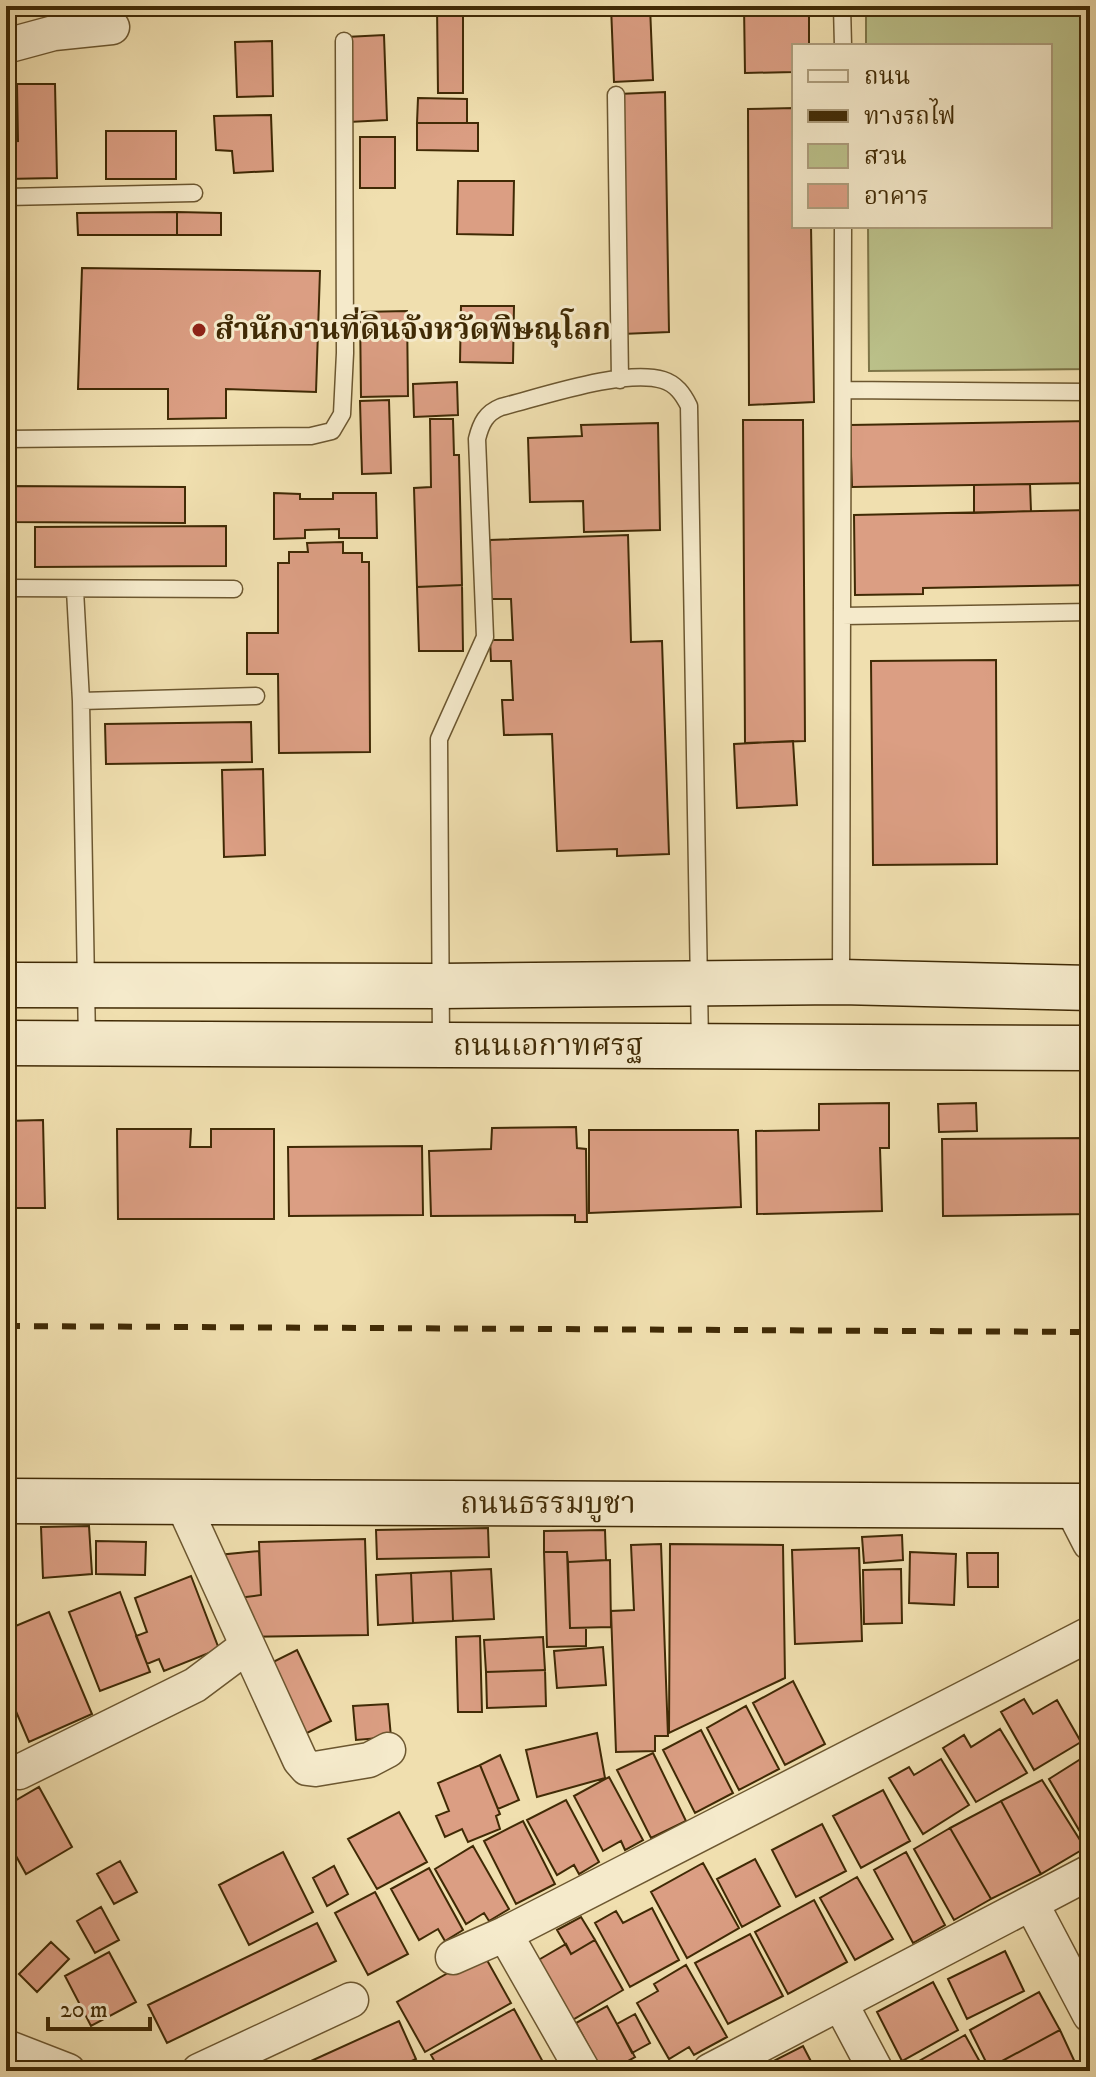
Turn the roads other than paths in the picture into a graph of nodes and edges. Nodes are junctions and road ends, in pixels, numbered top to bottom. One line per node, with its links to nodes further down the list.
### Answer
1 (842, 6): 4 (lane)
2 (112, 27): 5 (street)
3 (344, 41): 13 (lane)
4 (843, 44)
5 (6, 46)
6 (616, 95): 10 (lane)
7 (194, 193): 8 (lane)
8 (6, 197)
9 (843, 228): 11 (lane)
10 (620, 380): 22 (lane); 25 (lane)
11 (843, 390): 12 (lane); 18 (lane)
12 (1090, 392)
13 (6, 439)
14 (6, 588): 16 (lane)
15 (234, 589): 16 (lane)
16 (75, 590): 20 (lane)
17 (1090, 612): 18 (lane)
18 (842, 616): 21 (lane)
19 (256, 696): 20 (lane)
20 (81, 701): 24 (lane)
21 (841, 982): 22 (main road); 26 (main road)
22 (698, 983): 25 (main road); 30 (lane)
23 (6, 985): 24 (main road)
24 (86, 986): 25 (main road); 28 (lane)
25 (441, 986): 29 (lane)
26 (1090, 988)
27 (6, 1043): 28 (main road, ถนนเอกาทศรฐ)
28 (87, 1044): 29 (main road, ถนนเอกาทศรฐ)
29 (441, 1045): 30 (main road, ถนนเอกาทศรฐ)
30 (700, 1047): 31 (main road, ถนนเอกาทศรฐ)
31 (1090, 1048)
32 (6, 1501): 33 (main road, ถนนธรรมบูชา)
33 (182, 1502): 34 (main road, ถนนธรรมบูชา); 36 (street)
34 (1084, 1518)
35 (1090, 1634): 41 (street)
36 (247, 1646): 37 (street); 38 (street)
37 (388, 1750)
38 (19, 1772)
39 (1090, 1872): 40 (street)
40 (1031, 1903): 44 (street); 45 (street)
41 (505, 1934): 42 (street); 49 (street)
42 (453, 1957)
43 (351, 2000): 48 (street)
44 (840, 2003): 50 (street); 51 (street)
45 (1090, 2015)
46 (6, 2047): 47 (street)
47 (68, 2071)
48 (199, 2071)
49 (583, 2071)
50 (710, 2071)
51 (876, 2071)

